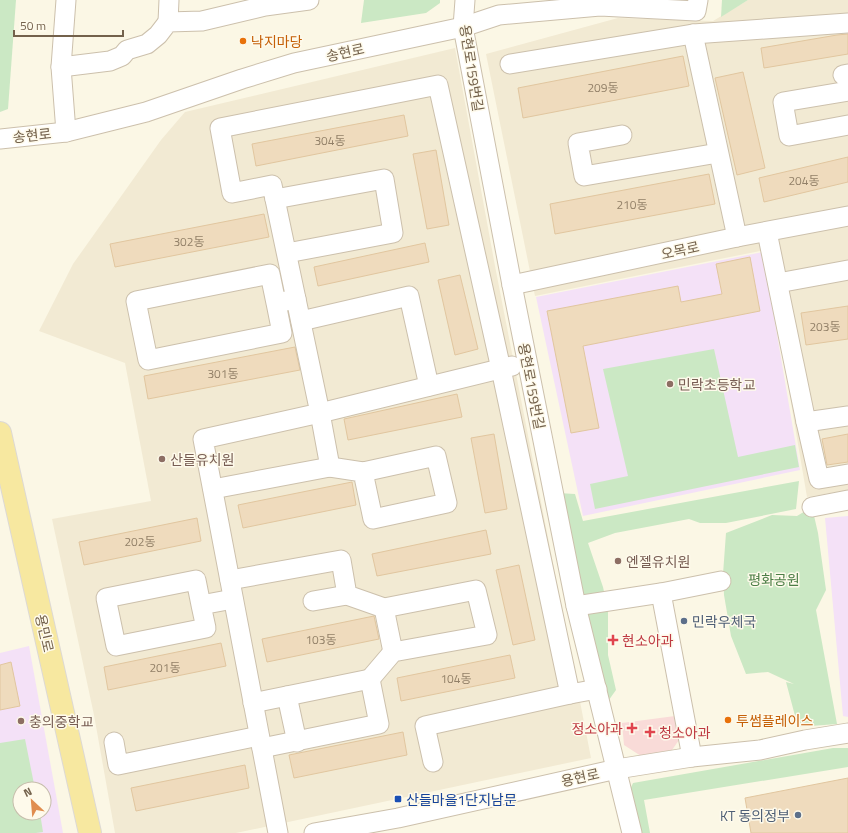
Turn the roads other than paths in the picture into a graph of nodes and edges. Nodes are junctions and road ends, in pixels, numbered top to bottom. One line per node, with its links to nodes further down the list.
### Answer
1 (66, 0): 14 (street)
2 (169, 0): 9 (street)
3 (308, 0): 5 (street)
4 (465, 0): 11 (street, 용현로159번길)
5 (266, 3): 9 (street)
6 (600, 3): 7 (street, 송현로); 8 (street, 송현로)
7 (697, 5)
8 (500, 8): 11 (street, 송현로)
9 (168, 22): 14 (street)
10 (848, 23): 12 (street)
11 (463, 26): 17 (street, 송현로); 28 (street, 용현로159번길)
12 (693, 34): 13 (street); 20 (street)
13 (510, 64)
14 (61, 67): 17 (street)
15 (846, 80): 16 (street)
16 (848, 125)
17 (66, 132): 19 (street, 송현로)
18 (622, 135): 20 (street)
19 (0, 139)
20 (718, 153): 24 (street)
21 (275, 199): 25 (street); 25 (street); 33 (street)
22 (848, 216): 23 (street, 오목로)
23 (767, 232): 24 (street, 오목로); 27 (street)
24 (736, 238): 28 (street, 오목로)
25 (286, 253): 29 (street)
26 (848, 270): 27 (street)
27 (778, 283): 37 (street)
28 (512, 285): 32 (street, 용현로159번길)
29 (296, 299): 30 (street); 31 (street)
30 (276, 303): 30 (street)
31 (301, 321): 34 (street); 35 (street)
32 (527, 362): 33 (street); 53 (street, 용현로159번길)
33 (501, 369): 34 (street); 58 (street)
34 (428, 386): 35 (street)
35 (320, 413): 39 (street); 42 (street)
36 (848, 416): 37 (street)
37 (806, 422): 41 (street)
38 (0, 432): 43 (main road, 용민로)
39 (330, 467): 40 (street); 42 (street)
40 (363, 472): 40 (street)
41 (848, 474)
42 (213, 489): 46 (street)
43 (7, 498): 69 (main road, 용민로)
44 (848, 500): 45 (street)
45 (812, 506)
46 (230, 580): 49 (street); 50 (street)
47 (721, 581): 48 (street)
48 (662, 593): 53 (street); 65 (street)
49 (347, 594): 51 (street); 54 (street)
50 (233, 599): 52 (street); 60 (street)
51 (313, 601)
52 (201, 605): 52 (street)
53 (576, 606): 57 (street, 용현로159번길)
54 (384, 608): 55 (street); 55 (street)
55 (393, 652): 56 (street)
56 (370, 679): 59 (street); 64 (street)
57 (597, 688): 58 (street); 67 (street, 용현로159번길)
58 (570, 694): 66 (street)
59 (287, 696): 60 (street); 64 (street)
60 (253, 703): 63 (street)
61 (848, 733): 65 (street, 용현로)
62 (114, 742): 63 (street)
63 (260, 742): 64 (street); 70 (street)
64 (297, 742)
65 (692, 757): 67 (street, 용현로)
66 (433, 762)
67 (617, 769): 68 (street, 용현로); 72 (street, 용현로159번길)
68 (400, 825): 71 (street, 용현로)
69 (90, 833)
70 (278, 833)
71 (314, 833)
72 (632, 833)

